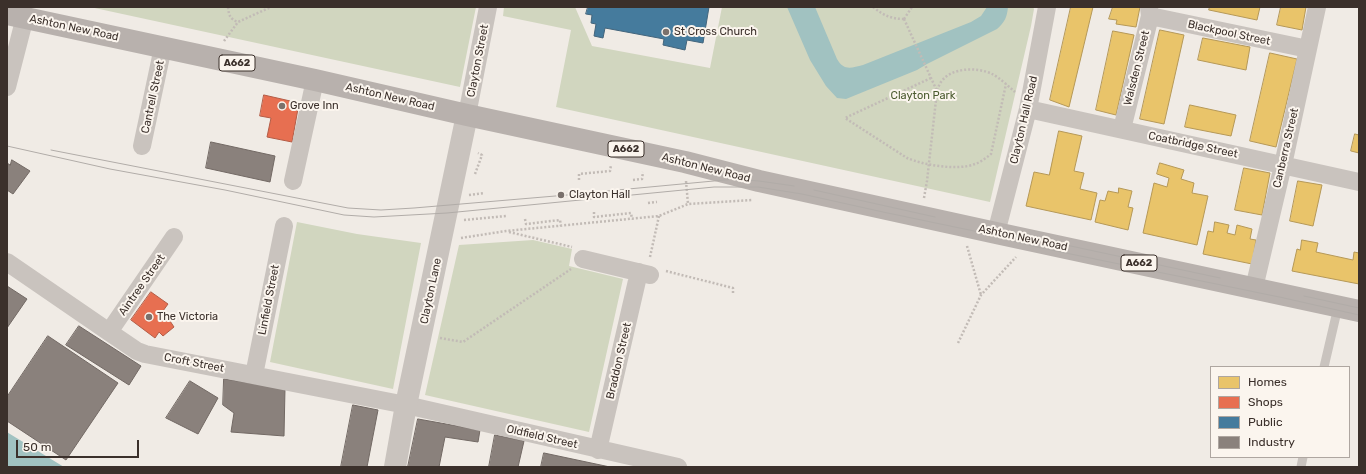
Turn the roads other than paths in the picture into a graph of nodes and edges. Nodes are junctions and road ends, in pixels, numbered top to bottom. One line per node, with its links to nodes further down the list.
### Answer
1 (488, 7): 11 (street, Clayton Street)
2 (1047, 7): 10 (street, Clayton Hall Road)
3 (1317, 7): 7 (street, Canberra Street)
4 (1150, 12): 7 (street, Blackpool Street); 12 (street, Walsden Street)
5 (16, 15): 6 (main road, Ashton New Road / A662); 9 (street)
6 (163, 48): 8 (main road, Ashton New Road / A662); 13 (street, Cantrell Street)
7 (1308, 49): 14 (street, Canberra Street)
8 (315, 80): 11 (main road, Ashton New Road / A662); 15 (street)
9 (7, 87)
10 (1028, 106): 12 (street, Coatbridge Street); 18 (street, Clayton Hall Road)
11 (467, 115): 18 (main road, Ashton New Road / A662); 28 (street, Clayton Lane)
12 (1122, 129): 14 (street, Coatbridge Street)
13 (142, 146)
14 (1283, 165): 16 (street, Coatbridge Street); 22 (street, Canberra Street)
15 (292, 181)
16 (1359, 182)
17 (284, 226): 27 (street, Linfield Street)
18 (996, 233): 22 (main road, Ashton New Road / A662)
19 (174, 237): 25 (street, Aintree Street)
20 (578, 261): 29 (street, Braddon Street)
21 (7, 262): 25 (street, Croft Street)
22 (1254, 288): 23 (main road, Ashton New Road / A662)
23 (1338, 307): 24 (main road, Ashton New Road / A662); 26 (lane)
24 (1359, 311)
25 (109, 332): 27 (street, Croft Street)
26 (1324, 366)
27 (254, 375): 28 (street, Croft Street)
28 (406, 405): 29 (street, Oldfield Street); 30 (street, Clayton Lane)
29 (598, 450): 31 (street, Oldfield Street)
30 (395, 467)
31 (678, 467)

